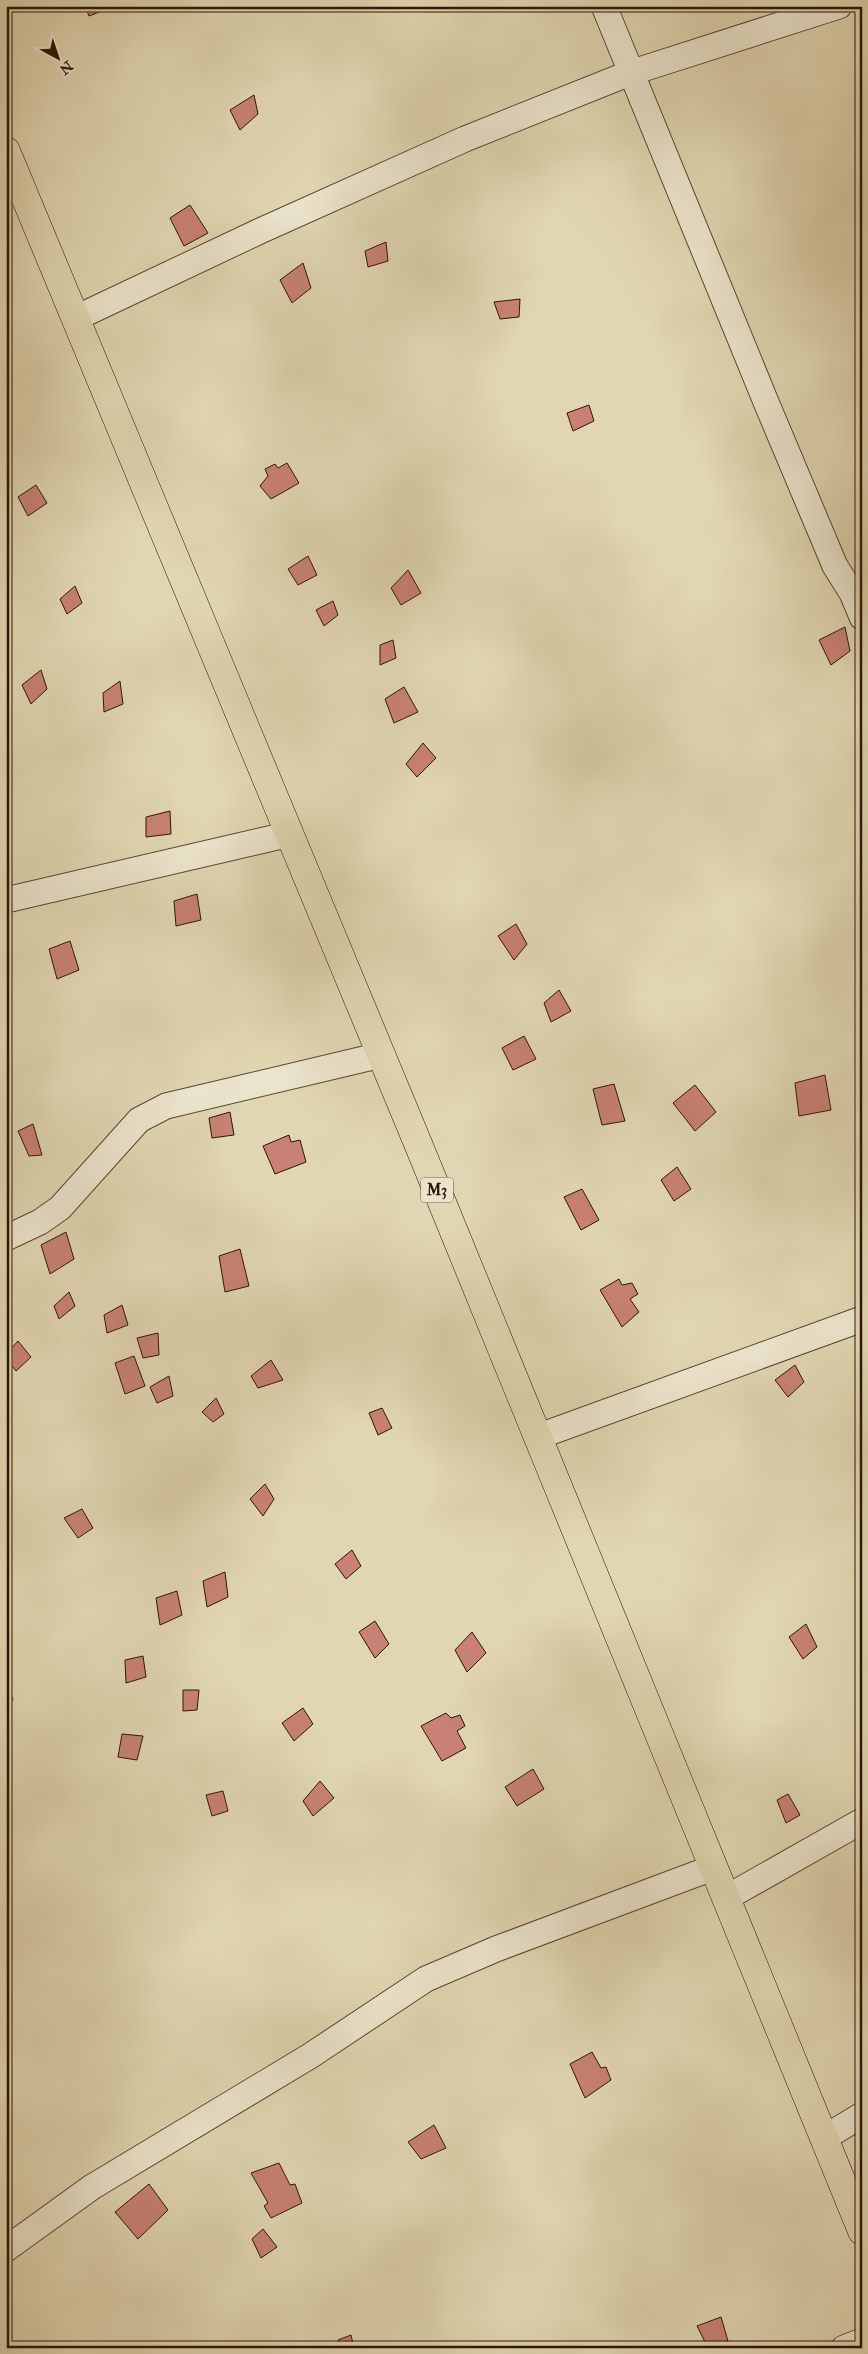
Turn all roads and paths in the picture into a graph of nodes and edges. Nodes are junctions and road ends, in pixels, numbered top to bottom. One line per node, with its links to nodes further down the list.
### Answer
1 (604, 6): 3 (street)
2 (839, 6): 3 (street)
3 (630, 73): 5 (street); 6 (street)
4 (6, 151): 5 (main road, M3)
5 (76, 318): 8 (main road, M3)
6 (857, 591): 7 (street)
7 (862, 617)
8 (290, 834): 9 (street); 10 (main road, M3)
9 (6, 900)
10 (381, 1055): 11 (street); 13 (main road, M3)
11 (6, 1238)
12 (862, 1319): 13 (street)
13 (537, 1437): 15 (main road, M3)
14 (862, 1821): 16 (street)
15 (712, 1868): 16 (main road, M3); 20 (street)
16 (726, 1898): 18 (main road, M3)
17 (862, 2114): 18 (street)
18 (824, 2138): 19 (main road, M3)
19 (862, 2231)
20 (6, 2249)
21 (862, 2341): 22 (street)
22 (844, 2348)

